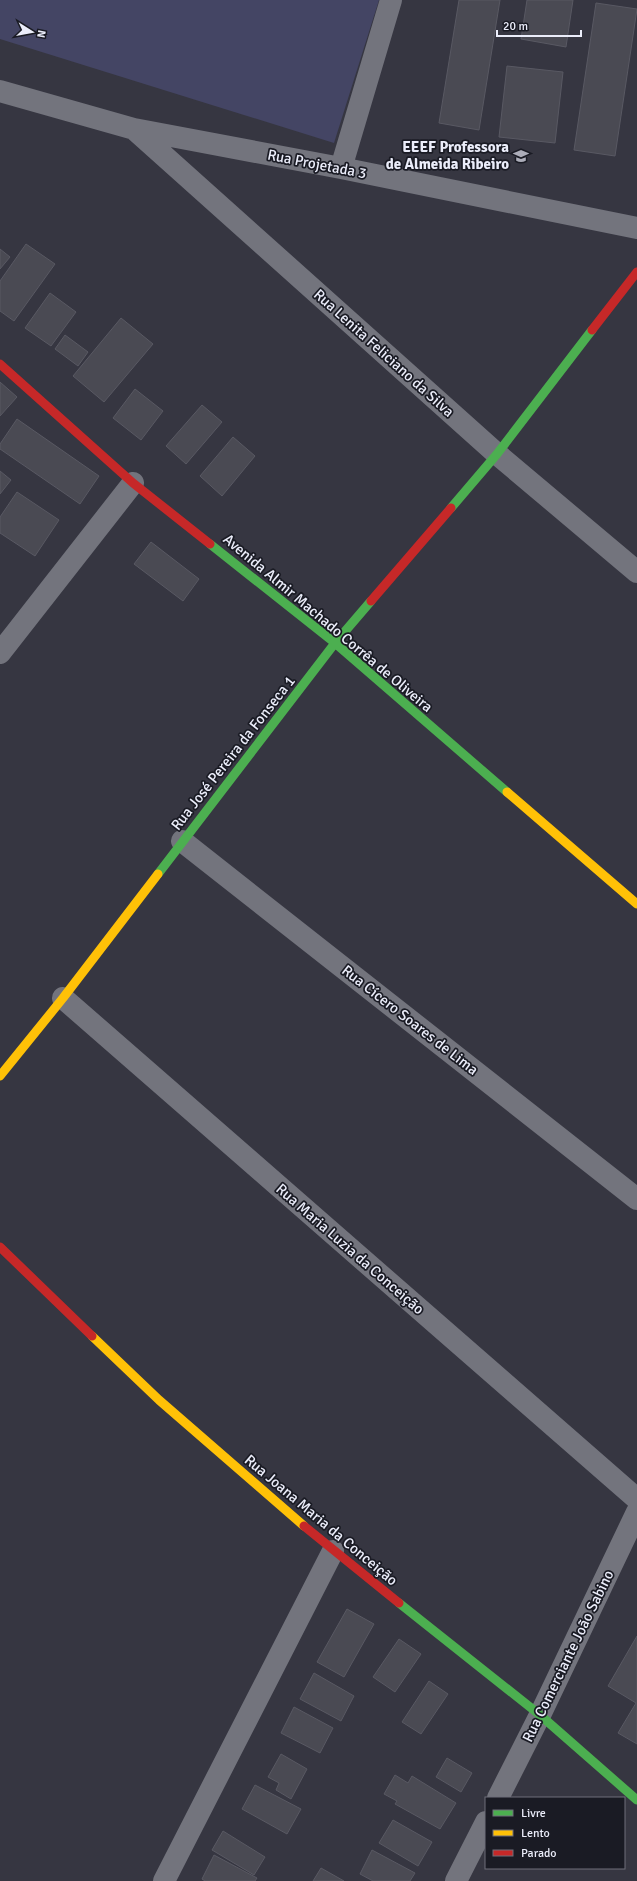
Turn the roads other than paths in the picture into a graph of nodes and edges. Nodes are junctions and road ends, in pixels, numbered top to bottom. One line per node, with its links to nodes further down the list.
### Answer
1 (391, 0): 4 (street)
2 (0, 91): 3 (street, Rua Projetada 3)
3 (134, 130): 4 (street, Rua Projetada 3); 8 (street, Rua Lenita Feliciano da Silva)
4 (341, 168): 5 (street, Rua Projetada 3)
5 (637, 228)
6 (637, 272): 8 (street, Rua José Pereira da Fonseca 1)
7 (0, 364): 9 (street, Avenida Almir Machado Corrêa de Oliveira)
8 (497, 454): 10 (street, Rua Lenita Feliciano da Silva); 11 (street, Rua José Pereira da Fonseca 1)
9 (133, 482): 11 (street, Avenida Almir Machado Corrêa de Oliveira); 12 (street)
10 (637, 572)
11 (335, 643): 13 (street, Rua José Pereira da Fonseca 1); 14 (street, Avenida Almir Machado Corrêa de Oliveira)
12 (0, 653)
13 (182, 841): 15 (street, Rua José Pereira da Fonseca 1); 17 (street, Rua Cícero Soares de Lima)
14 (637, 904)
15 (62, 998): 16 (street, Rua José Pereira da Fonseca 1); 19 (street, Rua Maria Luzia da Conceição)
16 (0, 1076)
17 (637, 1199)
18 (0, 1247): 21 (street, Rua Joana Maria da Conceição)
19 (637, 1499)
20 (637, 1512): 22 (street, Rua Comerciante João Sabino)
21 (333, 1551): 22 (street, Rua Joana Maria da Conceição); 26 (street)
22 (540, 1715): 23 (street, Rua Comerciante João Sabino); 24 (street, Rua Joana Maria da Conceição)
23 (499, 1797)
24 (637, 1800)
25 (485, 1824): 27 (street)
26 (164, 1881)
27 (456, 1881)

